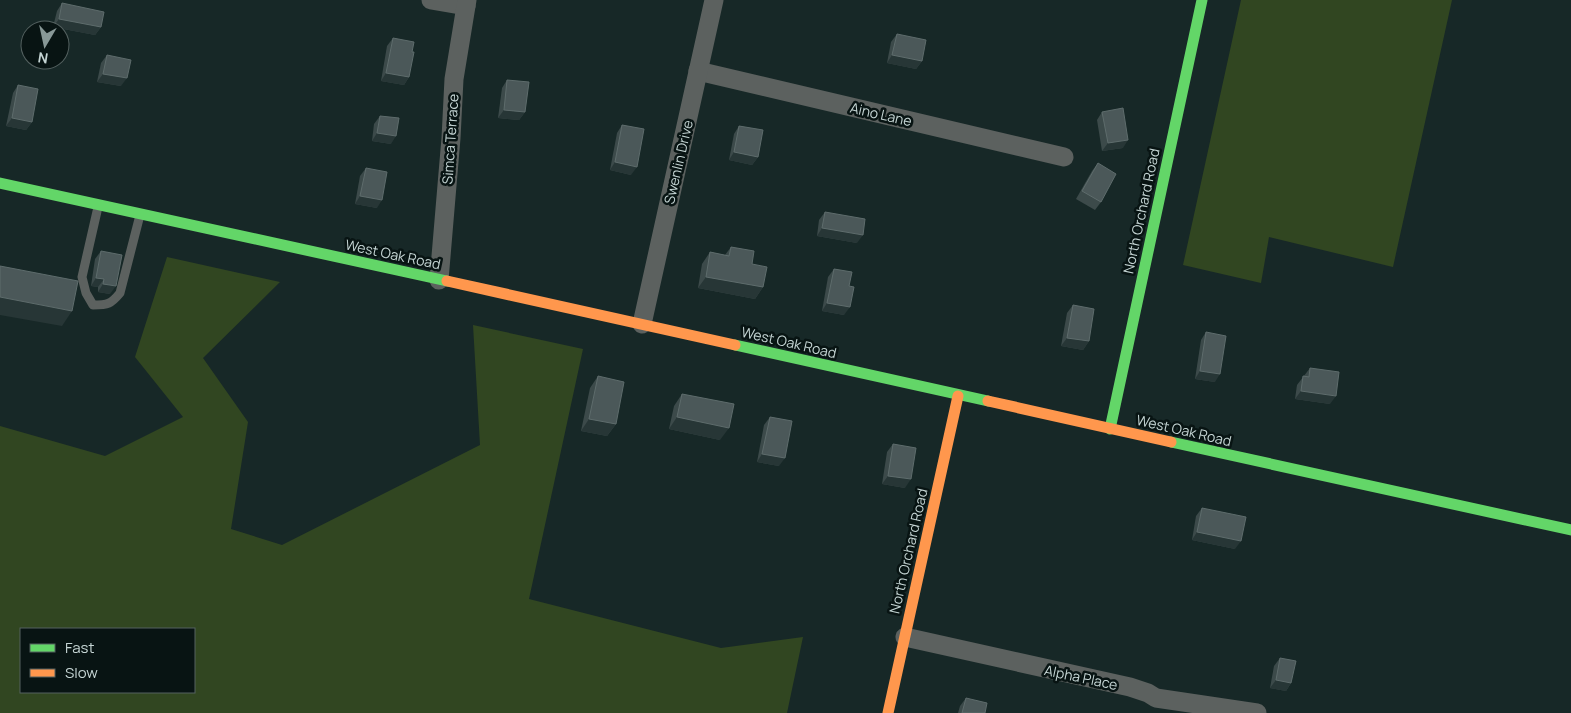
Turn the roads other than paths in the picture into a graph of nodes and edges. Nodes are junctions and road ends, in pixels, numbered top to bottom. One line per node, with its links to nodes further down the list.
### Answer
1 (431, 0): 4 (street)
2 (714, 0): 5 (street, Swenlin Drive)
3 (1202, 0): 13 (street, North Orchard Road)
4 (467, 3): 10 (street, Simca Terrace)
5 (698, 72): 6 (street, Aino Lane); 11 (street, Swenlin Drive)
6 (1064, 157)
7 (0, 183): 8 (street, West Oak Road)
8 (98, 205): 9 (street, West Oak Road); 9 (lane)
9 (140, 215): 10 (street, West Oak Road)
10 (439, 280): 11 (street, West Oak Road)
11 (642, 324): 12 (street, West Oak Road)
12 (958, 396): 13 (street, West Oak Road); 15 (street, North Orchard Road)
13 (1110, 429): 14 (street, West Oak Road)
14 (1571, 530)
15 (904, 637): 16 (street, Alpha Place); 17 (street, North Orchard Road)
16 (1158, 706): 18 (street, Alpha Place)
17 (888, 713)
18 (1257, 713)

